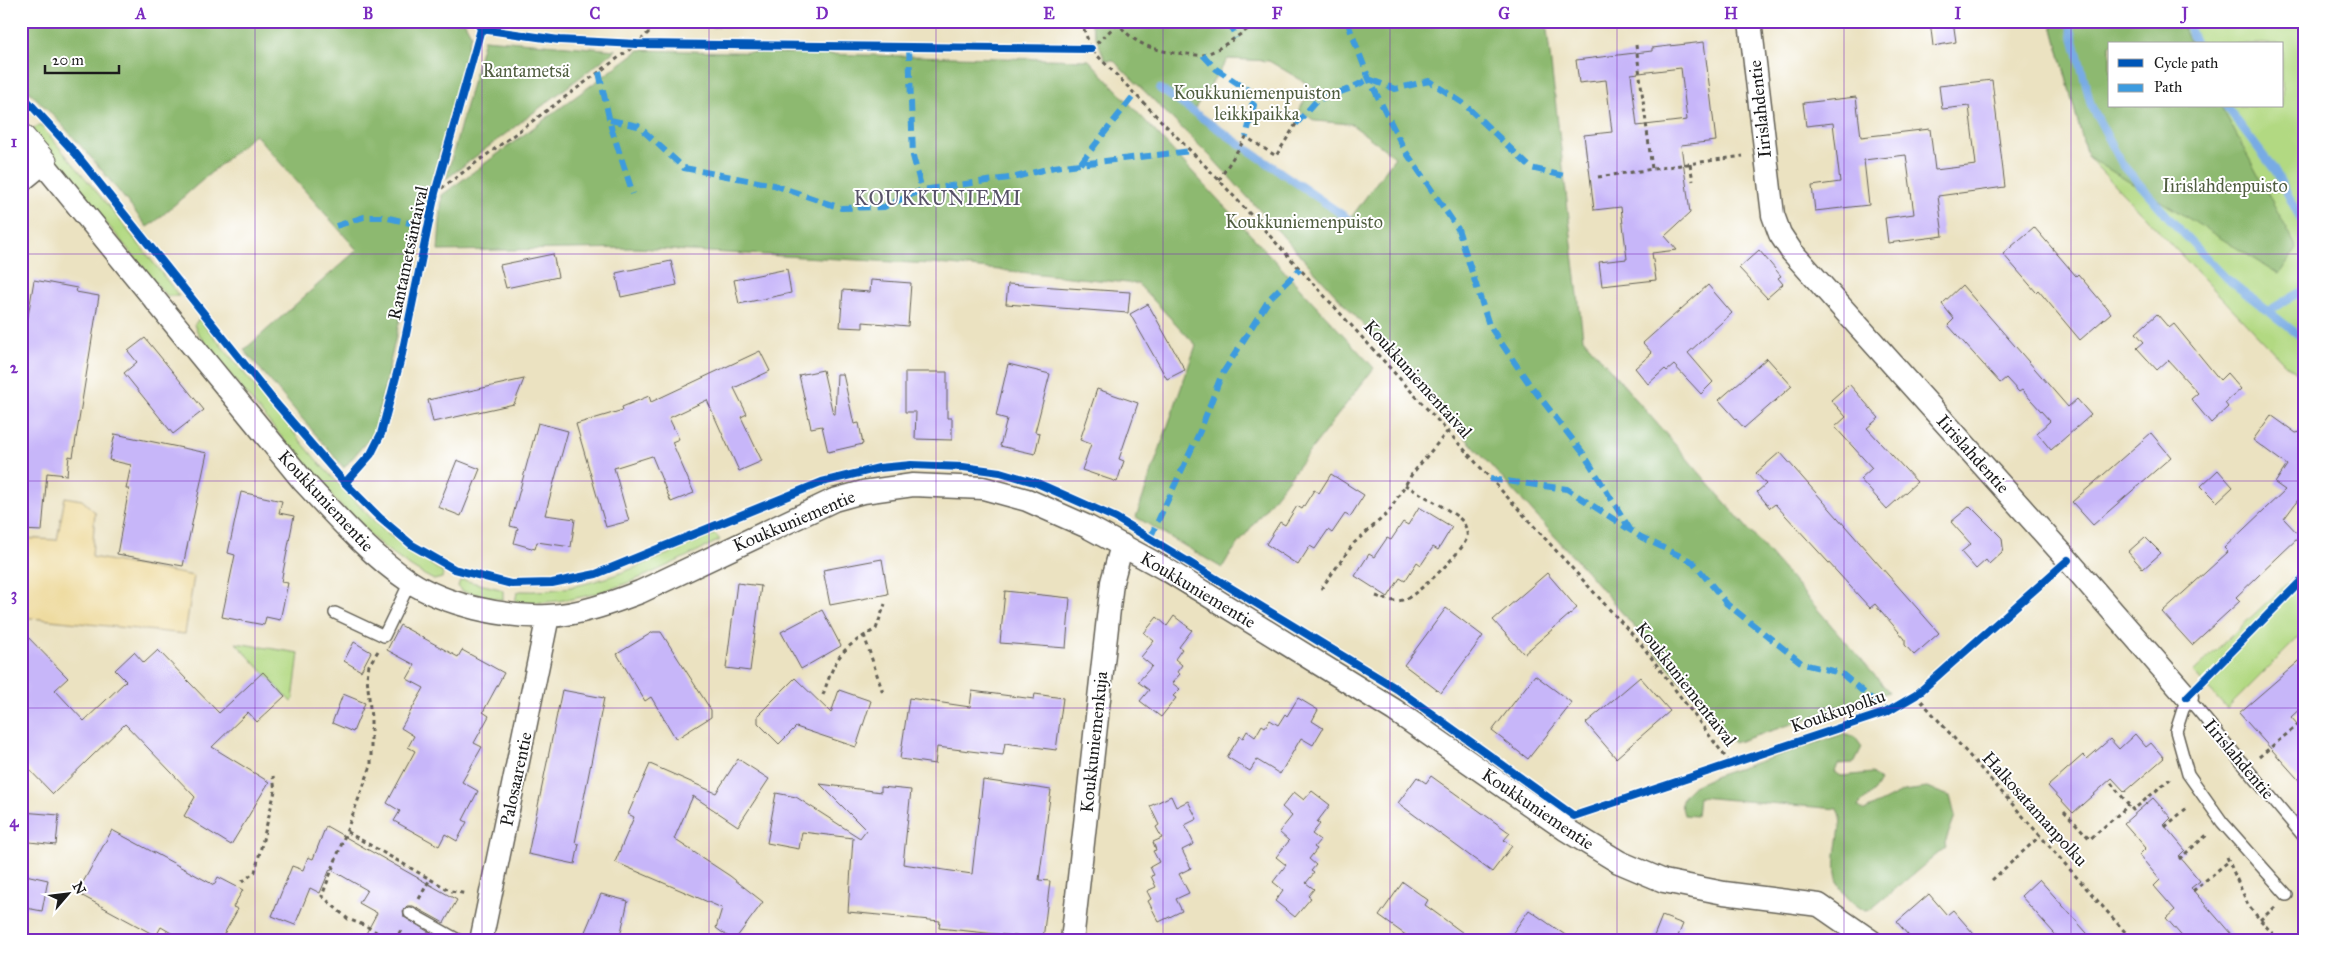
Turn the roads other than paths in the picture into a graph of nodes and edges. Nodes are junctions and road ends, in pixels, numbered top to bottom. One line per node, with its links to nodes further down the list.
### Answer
1 (1750, 21): 9 (street, Iirislahdentie)
2 (21, 138): 3 (street)
3 (43, 163): 4 (street); 6 (street, Koukkuniementie)
4 (21, 181)
5 (1122, 546): 8 (street, Koukkuniementie); 15 (street, Koukkuniemenkuja); 16 (street, Koukkuniementie)
6 (410, 582): 7 (lane); 8 (street, Koukkuniementie)
7 (336, 614)
8 (548, 616): 14 (street, Palosaarentie)
9 (2187, 697): 10 (lane, Iirislahdentie); 11 (lane)
10 (2305, 838)
11 (2287, 895)
12 (410, 914): 13 (lane)
13 (460, 941)
14 (481, 941)
15 (1072, 941)
16 (1871, 941)

